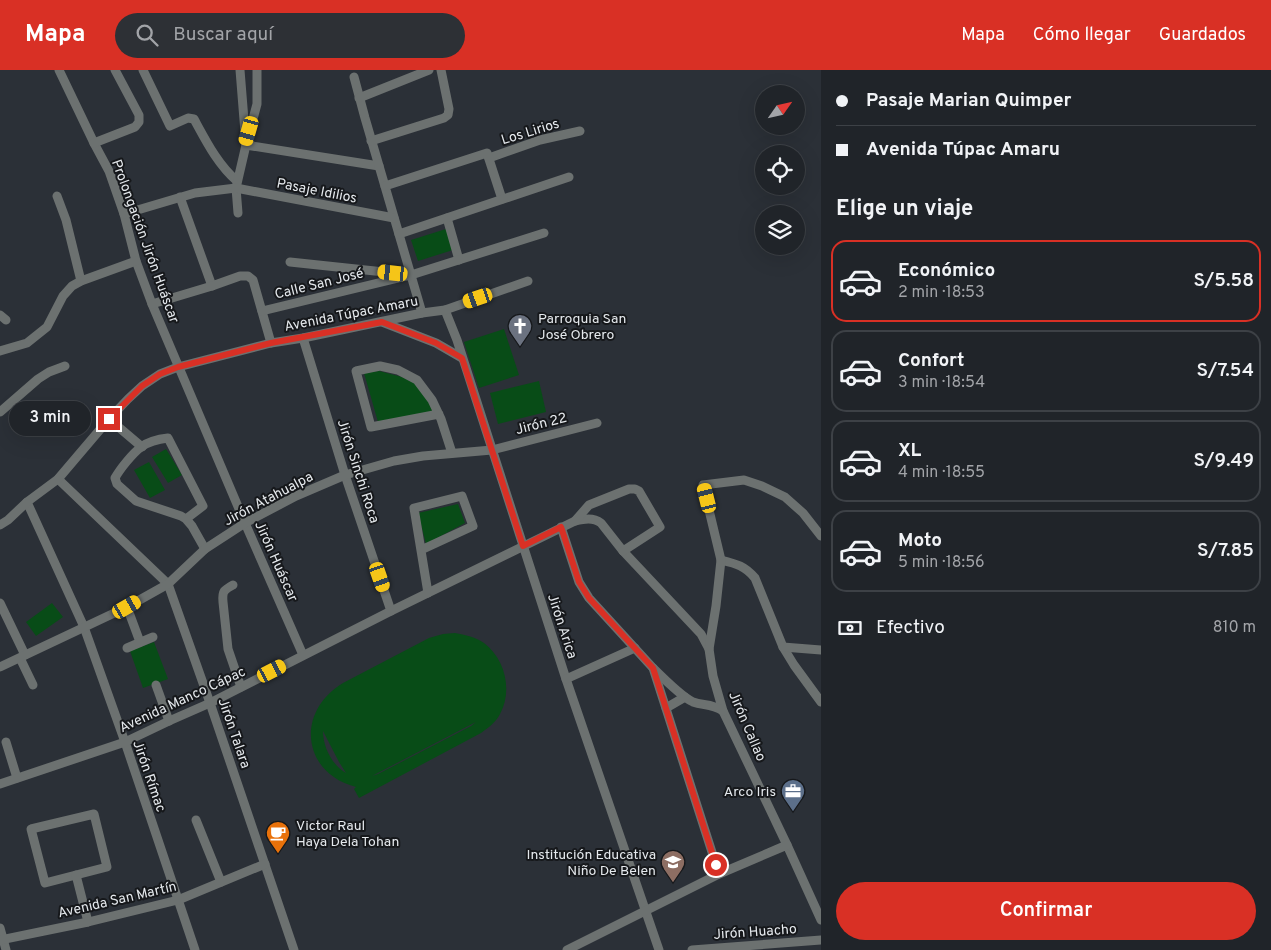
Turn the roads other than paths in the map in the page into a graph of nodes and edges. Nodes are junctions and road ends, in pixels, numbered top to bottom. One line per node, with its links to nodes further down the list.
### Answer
1 (60, 70): 12 (street, Prolongación Jirón Huáscar)
2 (115, 70): 12 (street)
3 (143, 70): 17 (street)
4 (240, 70): 13 (street)
5 (257, 70): 13 (street)
6 (429, 70): 9 (street)
7 (441, 70): 11 (street)
8 (354, 77): 9 (street)
9 (359, 98): 11 (street)
10 (580, 130): 14 (street, Los Lirios)
11 (371, 142): 15 (street)
12 (94, 143): 23 (street, Prolongación Jirón Huáscar)
13 (246, 145): 15 (street); 17 (street)
14 (489, 158): 18 (street, Los Lirios); 21 (street)
15 (379, 166): 18 (street)
16 (569, 177): 21 (street)
17 (237, 185): 20 (street, Pasaje Idilios); 22 (street); 24 (street, Pasaje Idilios)
18 (385, 186): 24 (street)
19 (57, 196): 32 (street)
20 (180, 196): 23 (street, Pasaje Idilios); 34 (street)
21 (502, 199): 25 (street)
22 (238, 213)
23 (124, 214): 28 (street, Prolongación Jirón Huáscar)
24 (394, 218): 27 (street)
25 (447, 218): 27 (street); 29 (street)
26 (544, 232): 29 (street, Calle San José)
27 (399, 234): 31 (street)
28 (136, 260): 32 (street); 35 (street, Prolongación Jirón Huáscar)
29 (459, 260): 31 (street, Calle San José)
30 (290, 262): 31 (street)
31 (411, 275): 37 (street, Calle San José); 38 (street)
32 (81, 281): 42 (street)
33 (528, 281): 36 (street, Avenida Túpac Amaru)
34 (212, 286): 35 (street); 37 (street)
35 (152, 304): 45 (street, Prolongación Jirón Huáscar)
36 (445, 310): 38 (street, Avenida Túpac Amaru); 43 (street, Jirón Arica)
37 (262, 312): 41 (street)
38 (422, 313): 39 (street, Avenida Túpac Amaru)
39 (382, 322): 40 (street, Avenida Túpac Amaru); 43 (street)
40 (303, 338): 41 (street, Avenida Túpac Amaru); 53 (street, Jirón Sinchi Roca)
41 (271, 343): 45 (street, Avenida Túpac Amaru)
42 (0, 351)
43 (462, 358): 51 (street, Jirón Arica)
44 (65, 366): 46 (street)
45 (178, 367): 48 (street, Avenida Túpac Amaru); 60 (street, Jirón Huáscar)
46 (0, 412)
47 (439, 414): 47 (street); 52 (street)
48 (109, 419): 50 (street); 54 (street, Avenida Túpac Amaru)
49 (597, 423): 51 (street, Jirón 22)
50 (142, 447): 57 (street); 57 (street)
51 (492, 450): 52 (street, Jirón Atahualpa); 64 (street, Jirón Arica)
52 (452, 453): 53 (street, Jirón Atahualpa)
53 (345, 475): 60 (street, Jirón Atahualpa); 74 (street, Jirón Sinchi Roca)
54 (58, 479): 55 (street, Avenida Túpac Amaru); 69 (street, Jirón Talara)
55 (27, 502): 58 (street, Avenida Túpac Amaru); 75 (street, Jirón Rímac)
56 (0, 513): 58 (street)
57 (186, 519): 65 (street)
58 (8, 520): 61 (street, Avenida Túpac Amaru)
59 (575, 521): 62 (street, Avenida Manco Cápac); 67 (street); 67 (street, Avenida Manco Cápac)
60 (245, 523): 65 (street, Jirón Atahualpa); 83 (street, Jirón Huáscar)
61 (0, 525)
62 (561, 527): 64 (street, Avenida Manco Cápac); 80 (street)
63 (821, 536): 68 (street)
64 (523, 546): 71 (street, Avenida Manco Cápac); 87 (street, Jirón Arica)
65 (206, 549): 69 (street, Jirón Atahualpa)
66 (421, 550): 66 (street); 71 (street)
67 (623, 551): 81 (street)
68 (721, 560): 78 (street); 81 (street)
69 (168, 584): 72 (street, Jirón Atahualpa); 93 (street, Jirón Talara)
70 (233, 585): 90 (street)
71 (428, 593): 74 (street, Avenida Manco Cápac)
72 (127, 607): 75 (street, Jirón Atahualpa); 77 (street)
73 (1, 608): 84 (street)
74 (391, 611): 83 (street, Avenida Manco Cápac)
75 (84, 627): 84 (street, Jirón Atahualpa); 98 (street, Jirón Rímac)
76 (153, 637): 77 (street)
77 (140, 642): 79 (street)
78 (783, 647): 82 (street); 92 (street)
79 (128, 648)
80 (634, 648): 86 (street); 87 (street)
81 (709, 649): 95 (street, Jirón Callao)
82 (821, 650)
83 (303, 655): 90 (street, Avenida Manco Cápac)
84 (22, 656): 85 (street, Jirón Atahualpa); 88 (street)
85 (0, 667)
86 (653, 668): 91 (street); 94 (street)
87 (566, 679): 108 (street, Jirón Arica)
88 (33, 685)
89 (156, 685): 96 (street)
90 (241, 687): 93 (street, Avenida Manco Cápac)
91 (685, 697): 94 (street); 95 (street)
92 (821, 702)
93 (210, 703): 96 (street, Avenida Manco Cápac); 103 (street, Jirón Talara)
94 (666, 708): 104 (street)
95 (723, 710): 102 (street, Jirón Callao)
96 (169, 722): 98 (street, Avenida Manco Cápac)
97 (6, 742): 99 (street)
98 (125, 742): 99 (street, Avenida Manco Cápac); 107 (street, Jirón Rímac)
99 (17, 778): 100 (street, Avenida Manco Cápac)
100 (0, 784)
101 (196, 820): 106 (street)
102 (787, 844): 104 (street); 109 (street, Jirón Callao)
103 (265, 864): 106 (street, Avenida San Martín); 116 (street, Jirón Talara)
104 (719, 874): 108 (street)
105 (76, 875): 105 (street); 110 (street)
106 (220, 882): 107 (street, Avenida San Martín)
107 (178, 900): 110 (street, Avenida San Martín); 115 (street, Jirón Rímac)
108 (645, 910): 117 (street); 118 (street, Jirón Arica)
109 (821, 920)
110 (88, 922): 112 (street, Avenida San Martín)
111 (0, 928): 112 (street)
112 (1, 939): 114 (street)
113 (821, 940): 119 (street, Jirón Huacho)
114 (6, 950)
115 (195, 950)
116 (294, 950)
117 (567, 950)
118 (658, 950)
119 (692, 950)

